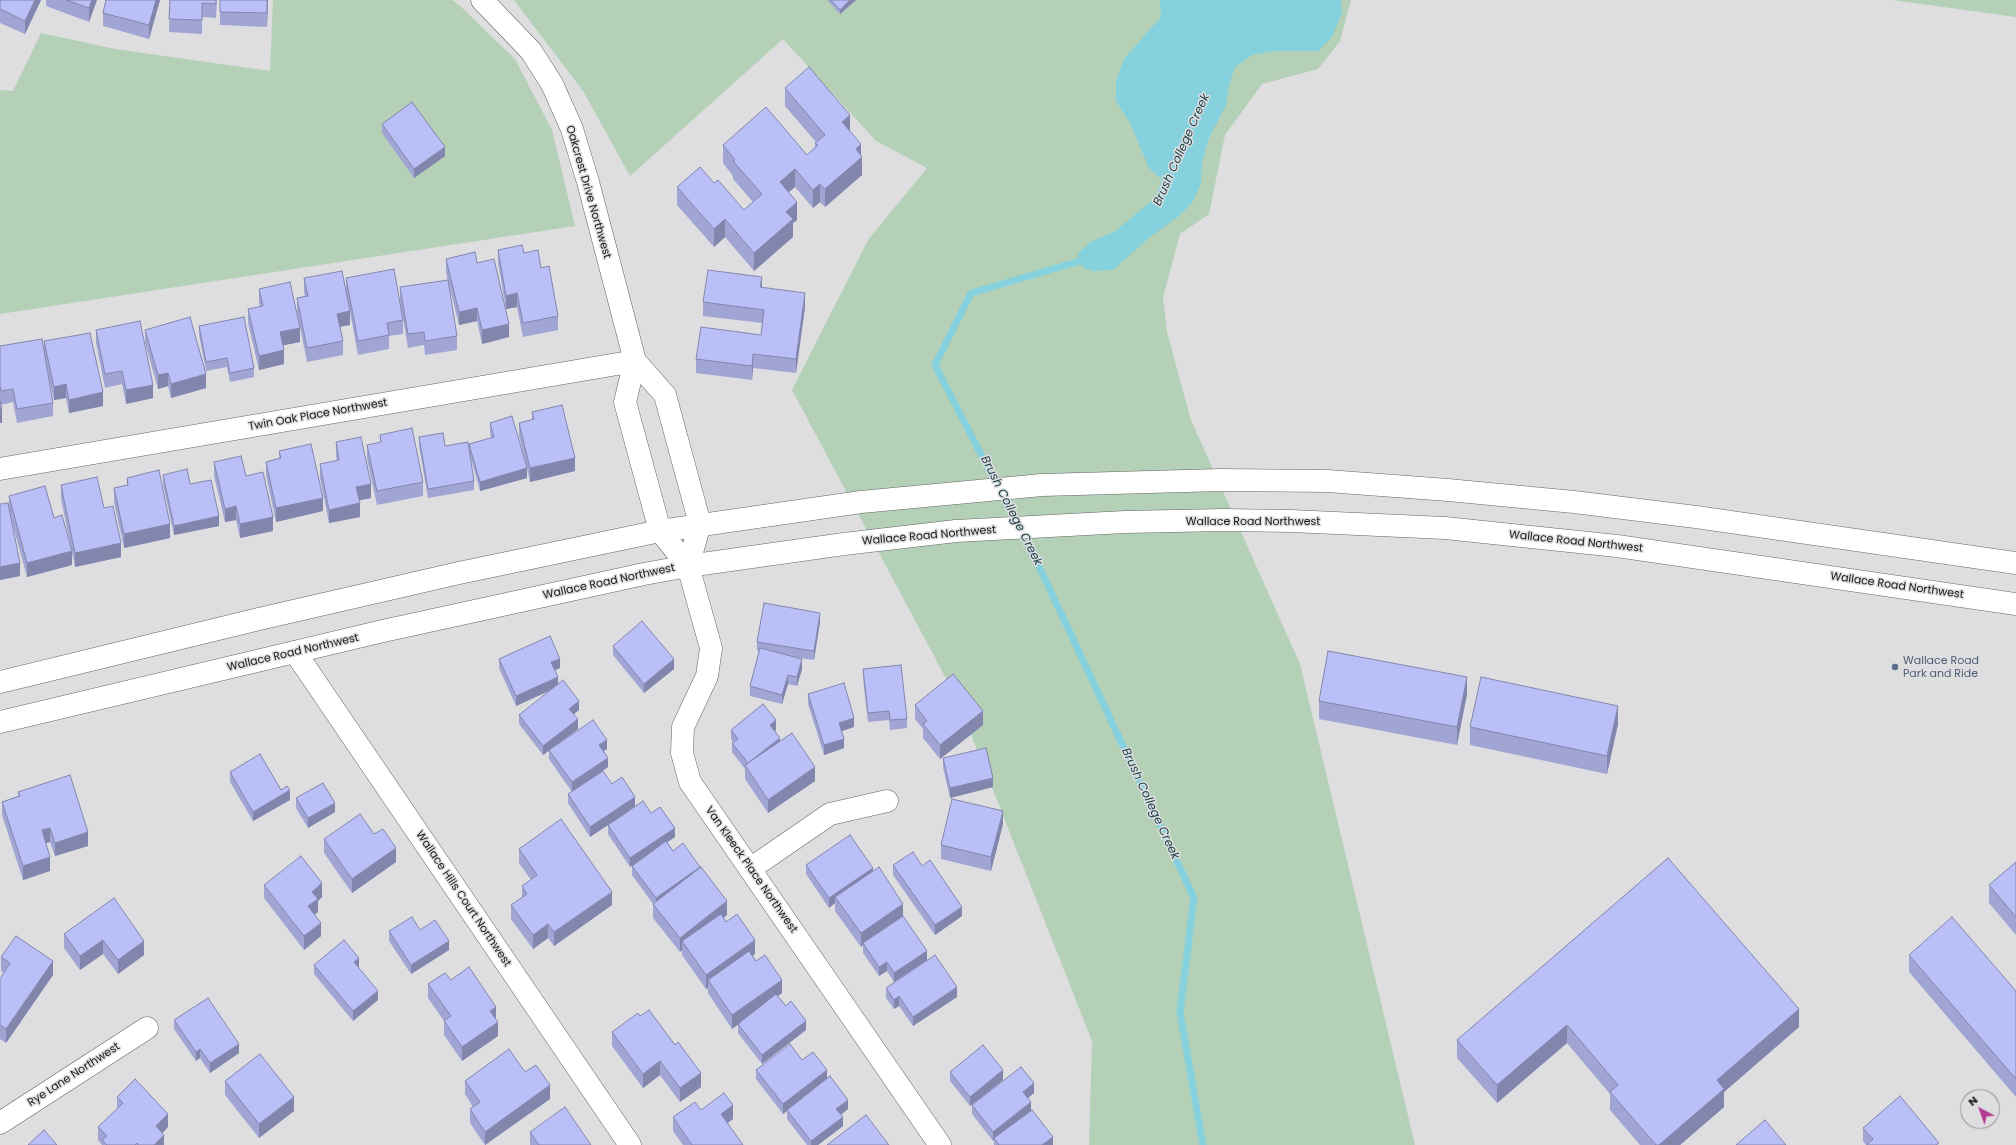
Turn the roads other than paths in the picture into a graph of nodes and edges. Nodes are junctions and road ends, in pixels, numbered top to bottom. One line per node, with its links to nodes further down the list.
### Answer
1 (482, 0): 2 (main road, Oakcrest Drive Northwest)
2 (635, 361): 3 (main road, Twin Oak Place Northwest); 4 (main road, Oakcrest Drive Northwest); 5 (main road, Oakcrest Drive Northwest)
3 (0, 469)
4 (700, 524): 5 (main road); 6 (main road); 7 (main road)
5 (660, 531): 7 (main road, Oakcrest Drive Northwest); 10 (main road)
6 (2016, 563)
7 (688, 566): 8 (main road, Wallace Road Northwest); 9 (main road, Wallace Road Northwest); 13 (main road, Van Kleeck Place Northwest)
8 (2016, 604)
9 (295, 652): 11 (main road, Wallace Road Northwest); 16 (main road, Wallace Hills Court Northwest)
10 (0, 682)
11 (0, 722)
12 (886, 801): 13 (main road)
13 (750, 869): 17 (main road, Van Kleeck Place Northwest)
14 (147, 1028): 15 (main road, Rye Lane Northwest)
15 (0, 1123)
16 (630, 1145)
17 (940, 1145)

